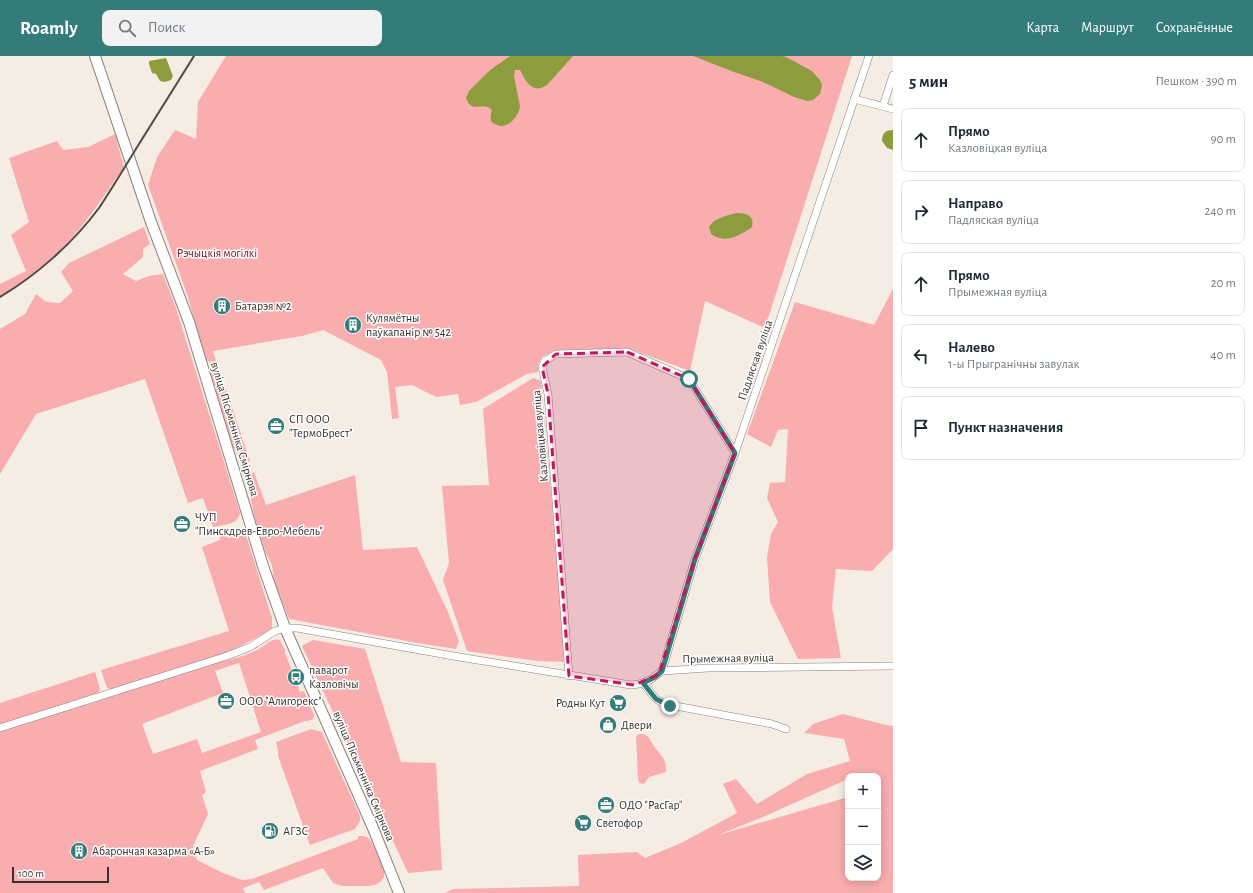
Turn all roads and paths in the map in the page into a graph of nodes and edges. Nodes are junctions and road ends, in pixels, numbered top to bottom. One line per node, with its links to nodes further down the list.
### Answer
1 (95, 56): 8 (main road, вуліца Пісьменніка Смірнова)
2 (869, 56): 4 (street, Падляская вуліца)
3 (893, 75): 5 (street)
4 (854, 99): 5 (street); 7 (street, Падляская вуліца)
5 (883, 106): 6 (street)
6 (893, 109)
7 (735, 453): 10 (street, Падляская вуліца); 11 (street, Казловіцкая вуліца)
8 (284, 628): 11 (street, Прымежная вуліца); 13 (street); 15 (main road, вуліца Пісьменніка Смірнова)
9 (893, 666): 10 (street, Прымежная вуліца)
10 (662, 671): 12 (street, Прымежная вуліца)
11 (569, 676): 12 (street, Прымежная вуліца)
12 (643, 683): 14 (street)
13 (0, 728)
14 (786, 729)
15 (399, 893)

